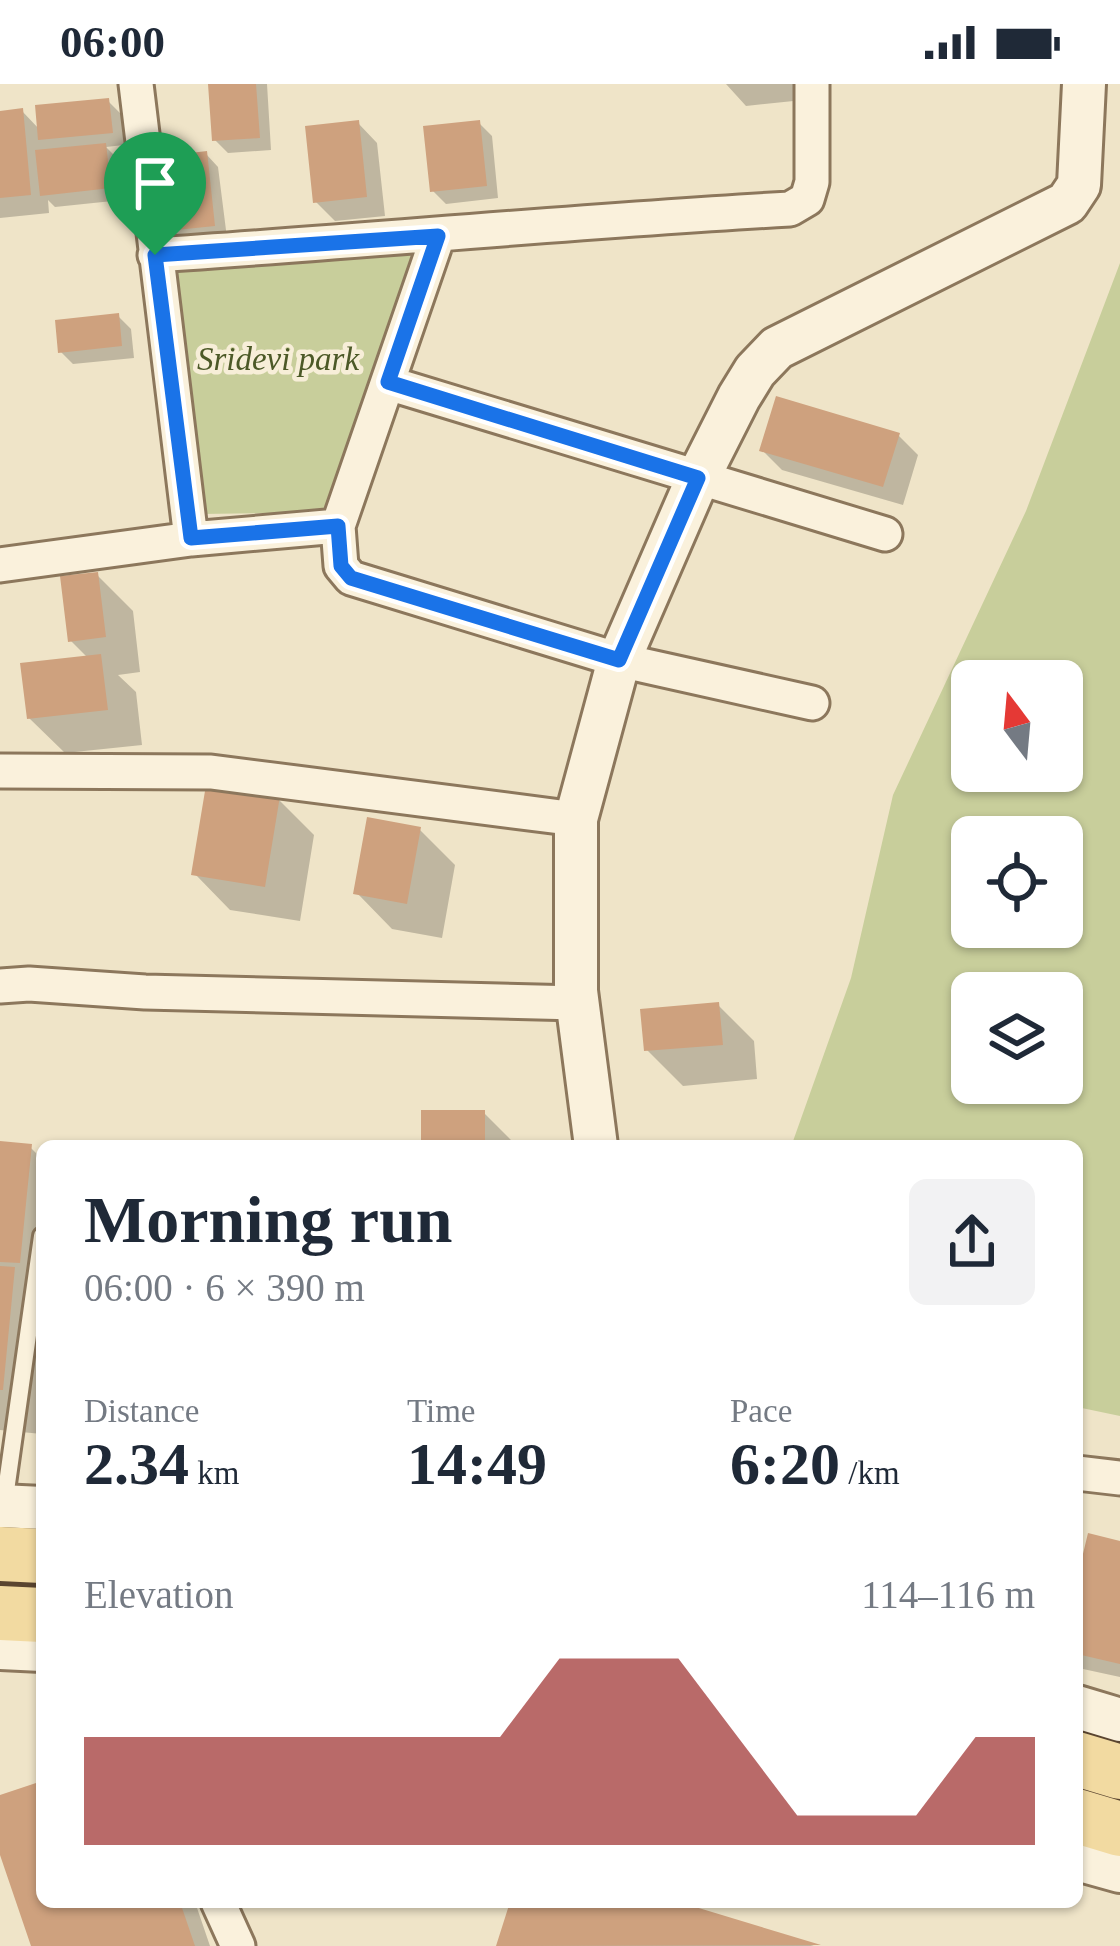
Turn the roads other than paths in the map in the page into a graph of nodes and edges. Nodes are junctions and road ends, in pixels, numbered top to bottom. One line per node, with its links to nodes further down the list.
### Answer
1 (136, 84): 5 (street)
2 (812, 84): 4 (street)
3 (1084, 84): 7 (street)
4 (438, 236): 5 (street); 6 (street)
5 (155, 255): 10 (street)
6 (388, 382): 7 (street); 8 (street)
7 (698, 478): 9 (street); 12 (street)
8 (338, 526): 10 (street); 12 (street)
9 (885, 534)
10 (191, 538): 11 (street)
11 (0, 565)
12 (619, 660): 13 (street); 15 (street)
13 (812, 704)
14 (0, 771): 15 (street)
15 (575, 819): 17 (street)
16 (0, 986): 17 (street)
17 (578, 1003): 18 (street)
18 (595, 1140)
19 (36, 1292): 22 (lane)
20 (1083, 1474): 21 (street)
21 (1120, 1478)
22 (12, 1518): 23 (main road)
23 (36, 1548)
24 (0, 1613): 25 (main road)
25 (36, 1615)
26 (0, 1648): 27 (street)
27 (36, 1650)
28 (1083, 1709): 29 (street)
29 (1120, 1720)
30 (1083, 1761): 31 (main road)
31 (1120, 1772)
32 (1083, 1818): 33 (main road)
33 (1120, 1829)
34 (1083, 1861): 35 (street)
35 (1120, 1871)
36 (221, 1908): 37 (street)
37 (238, 1946)

